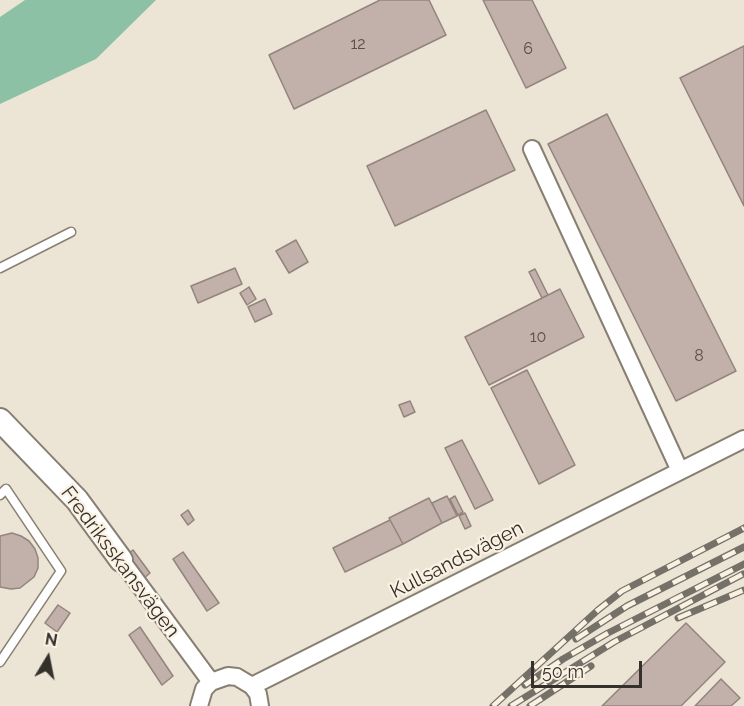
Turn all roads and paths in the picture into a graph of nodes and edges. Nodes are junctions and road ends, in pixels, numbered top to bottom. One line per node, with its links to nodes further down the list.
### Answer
1 (532, 149): 6 (street)
2 (71, 231): 3 (lane)
3 (0, 268)
4 (0, 420): 8 (main road, Fredriksskansvägen)
5 (744, 439): 6 (street, Kullsandsvägen)
6 (680, 471): 11 (street, Kullsandsvägen)
7 (0, 495): 9 (lane)
8 (121, 561): 10 (street, Fredriksskansvägen)
9 (0, 662)
10 (211, 682): 11 (street); 12 (street)
11 (252, 686): 13 (street)
12 (199, 706)
13 (260, 706)

